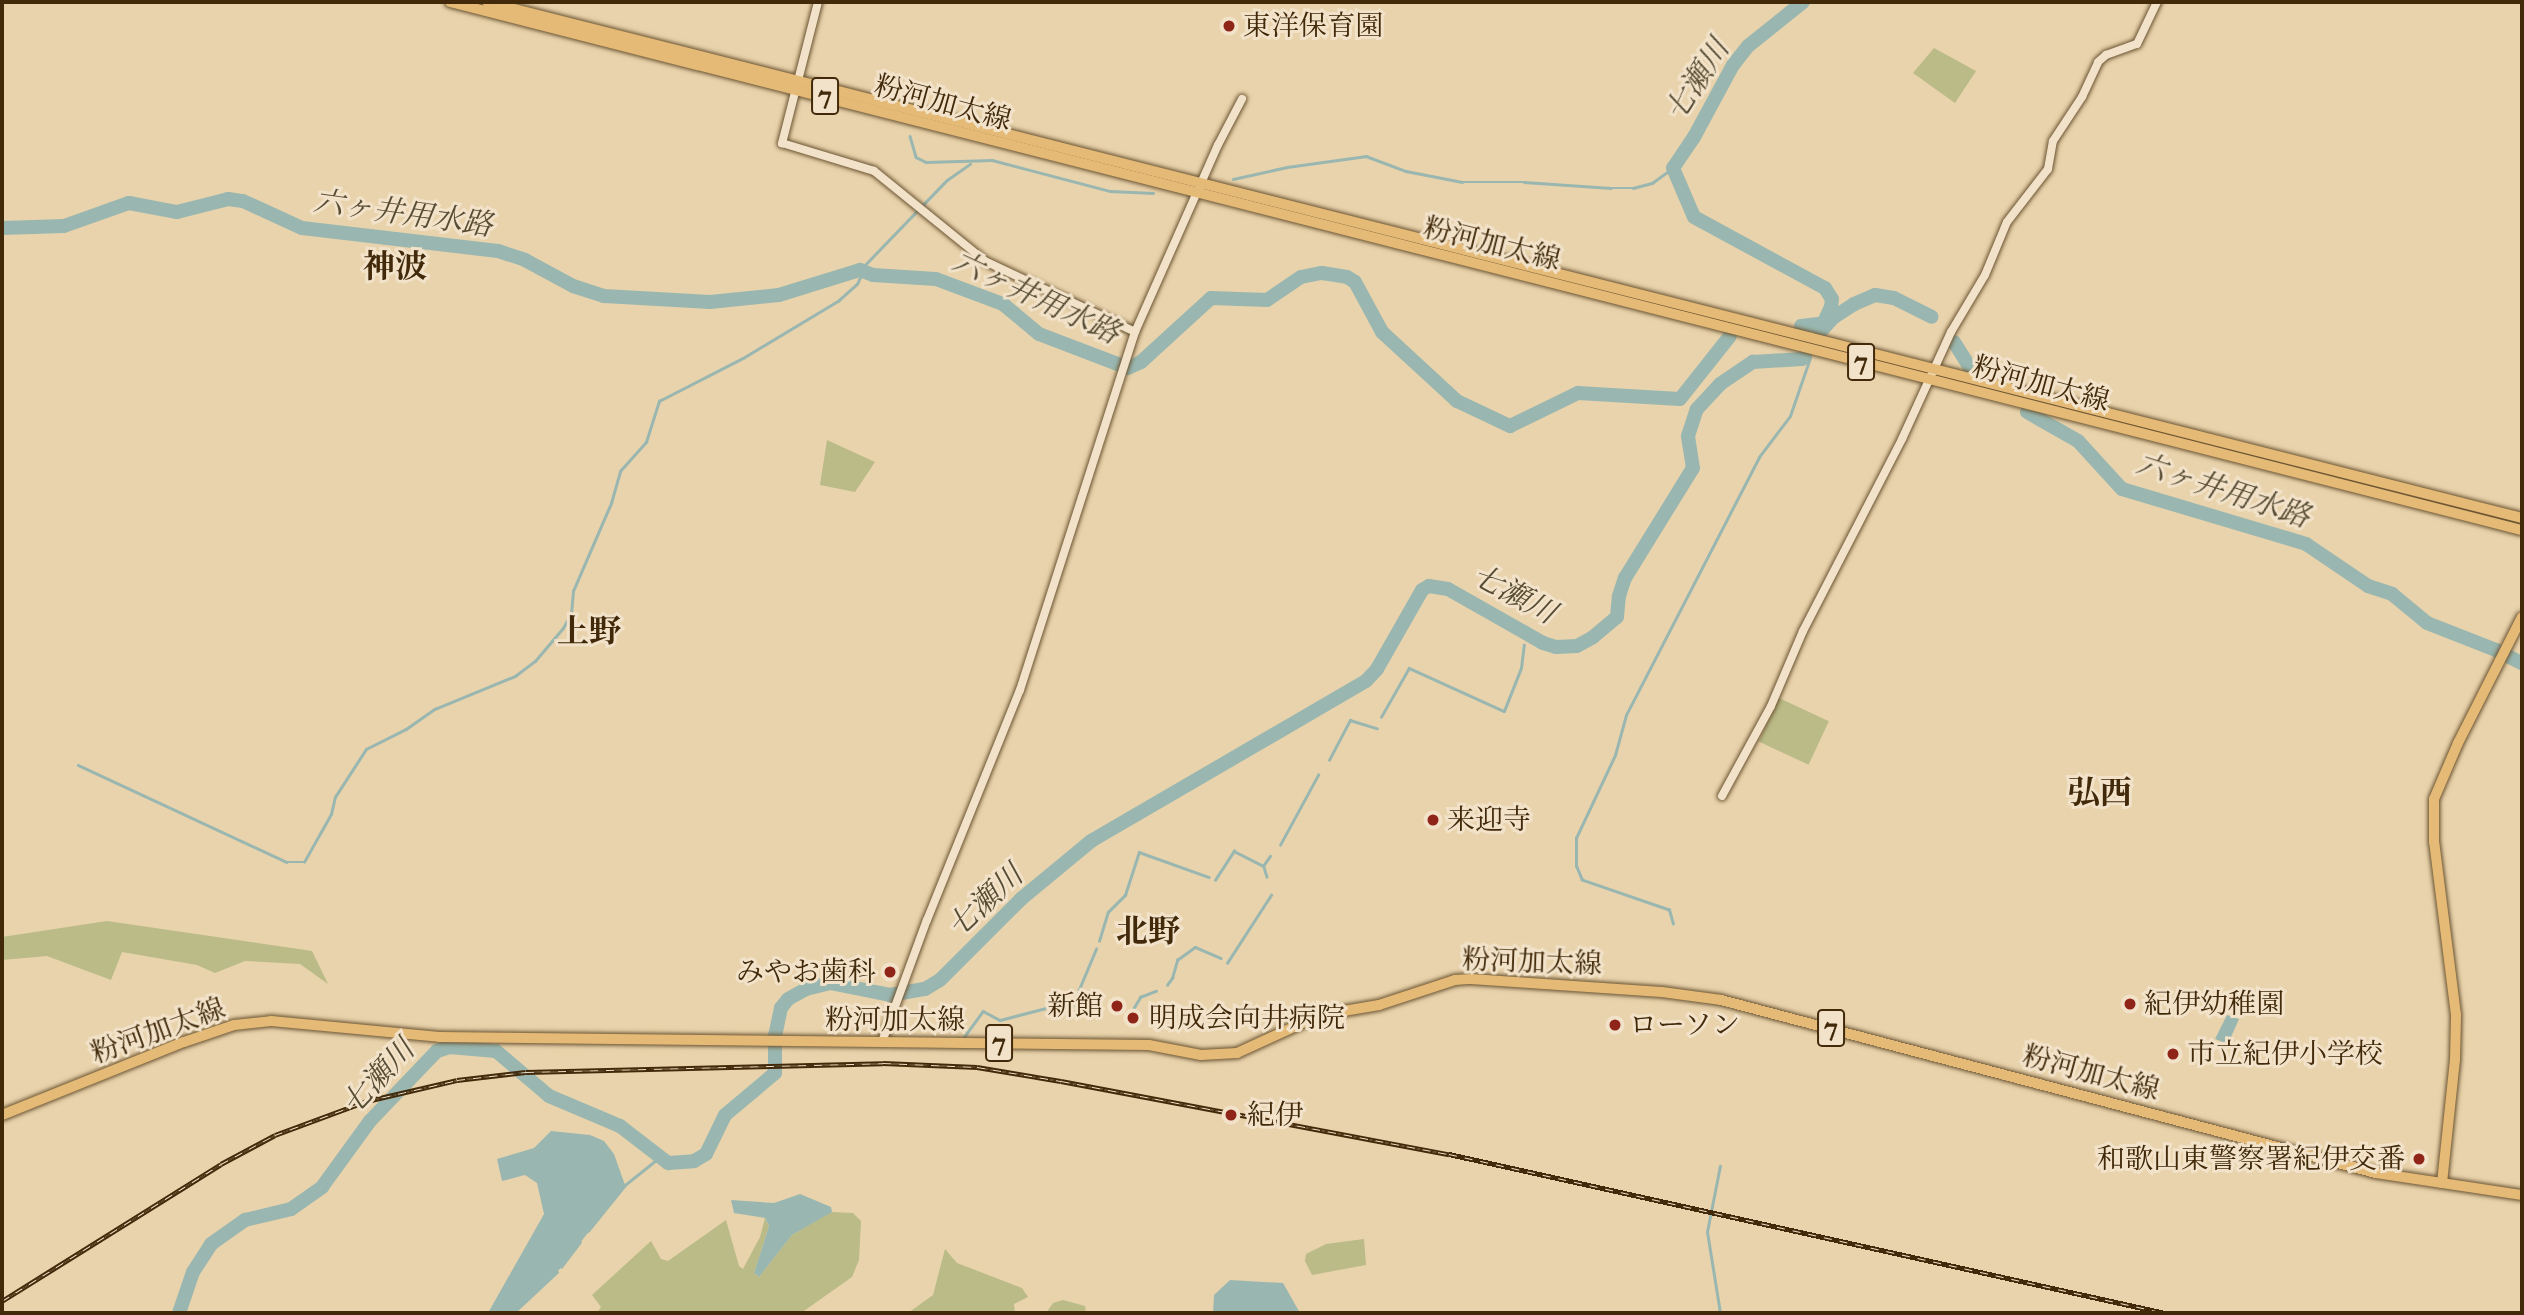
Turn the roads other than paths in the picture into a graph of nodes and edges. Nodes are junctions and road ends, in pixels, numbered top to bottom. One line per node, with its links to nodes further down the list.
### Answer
1 (450, 2): 5 (main road, 粉河加太線 / 7)
2 (487, 2): 5 (main road, 粉河加太線 / 7)
3 (818, 2): 5 (street)
4 (2157, 2): 10 (street)
5 (798, 84): 7 (main road, 粉河加太線 / 7); 8 (main road, 粉河加太線 / 7); 9 (street)
6 (1242, 99): 7 (street)
7 (1204, 182): 8 (street); 10 (main road, 粉河加太線 / 7)
8 (1199, 192): 9 (street); 10 (main road, 粉河加太線 / 7)
9 (1135, 332): 15 (street)
10 (1932, 375): 11 (main road, 粉河加太線 / 7); 12 (main road, 粉河加太線 / 7); 14 (street)
11 (2522, 518)
12 (2522, 530)
13 (2522, 617): 17 (main road)
14 (1722, 796)
15 (882, 1042): 16 (main road, 粉河加太線 / 7); 17 (main road, 粉河加太線 / 7)
16 (2, 1115)
17 (2442, 1183): 18 (main road, 粉河加太線 / 7)
18 (2522, 1195)

